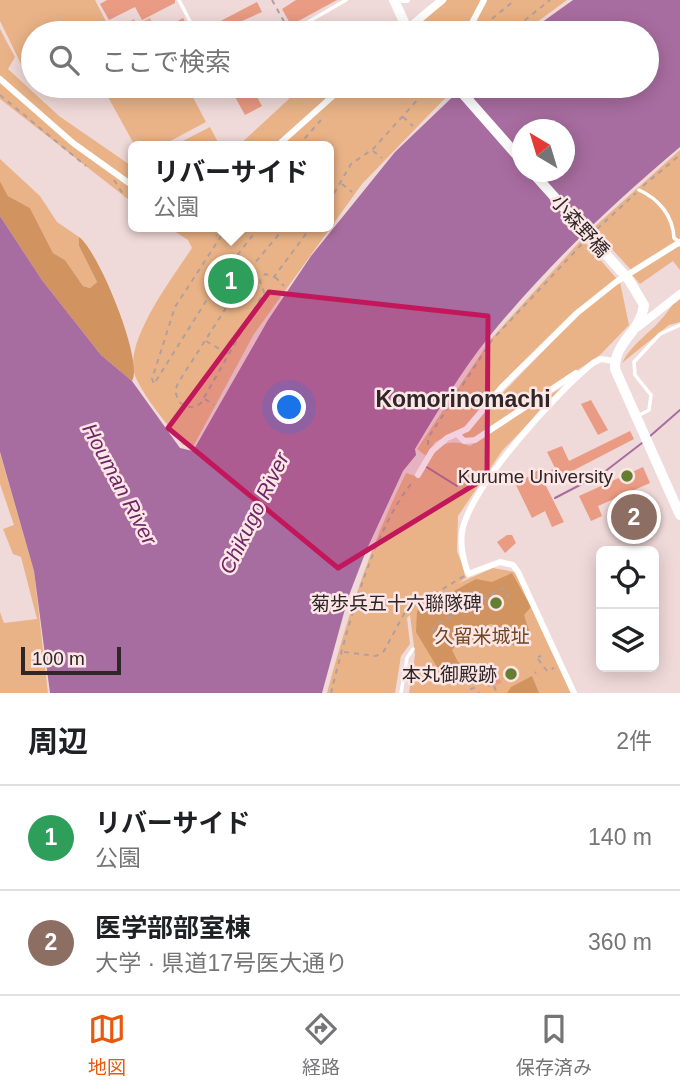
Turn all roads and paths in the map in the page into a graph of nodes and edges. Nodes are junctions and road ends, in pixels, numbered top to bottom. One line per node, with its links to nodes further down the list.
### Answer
1 (179, 0): 9 (lane)
2 (272, 0): 10 (path)
3 (346, 0): 11 (lane)
4 (394, 0): 12 (main road)
5 (442, 0): 13 (street)
6 (485, 0): 14 (street)
7 (515, 0): 15 (path)
8 (550, 0): 16 (path)
9 (190, 21)
10 (283, 21)
11 (309, 21)
12 (402, 21)
13 (418, 21)
14 (472, 21)
15 (489, 21)
16 (525, 21)
17 (0, 79): 19 (street)
18 (0, 95): 33 (path)
19 (21, 97)
20 (22, 98): 34 (street)
21 (331, 98): 27 (street)
22 (419, 98): 24 (path)
23 (467, 98): 29 (main road)
24 (402, 116): 26 (path); 30 (path)
25 (321, 120): 28 (path)
26 (413, 126)
27 (283, 141)
28 (302, 141)
29 (512, 149)
30 (372, 150): 32 (path); 36 (path)
31 (680, 155): 37 (path)
32 (382, 158)
33 (86, 166)
34 (128, 182)
35 (541, 182): 52 (main road, 小森野橋)
36 (342, 184): 38 (path); 39 (path)
37 (639, 190): 45 (path); 48 (lane)
38 (352, 192)
39 (334, 195)
40 (213, 232): 46 (path)
41 (222, 232): 46 (path)
42 (255, 232): 46 (path)
43 (281, 232): 54 (path)
44 (306, 232): 49 (path)
45 (594, 232)
46 (218, 237)
47 (585, 241): 62 (path)
48 (680, 243): 61 (street)
49 (274, 277): 50 (path); 55 (path)
50 (284, 286)
51 (680, 294): 52 (street)
52 (640, 321): 56 (main road)
53 (680, 324): 60 (lane)
54 (205, 341): 55 (path); 58 (path)
55 (229, 354): 58 (path)
56 (614, 361): 57 (street); 60 (main road)
57 (585, 369): 61 (street); 65 (street)
58 (204, 399): 59 (path)
59 (214, 405)
60 (636, 417): 64 (main road)
61 (458, 435): 62 (street)
62 (432, 451): 63 (street)
63 (418, 475): 69 (path)
64 (680, 515)
65 (468, 574): 69 (path); 71 (street)
66 (509, 597): 67 (path)
67 (436, 641)
68 (414, 649): 75 (lane)
69 (342, 652): 74 (path)
70 (539, 658): 71 (path)
71 (562, 665): 78 (street)
72 (494, 686): 77 (path)
73 (470, 689): 76 (path)
74 (331, 693)
75 (401, 693)
76 (479, 693)
77 (496, 693)
78 (575, 693)

